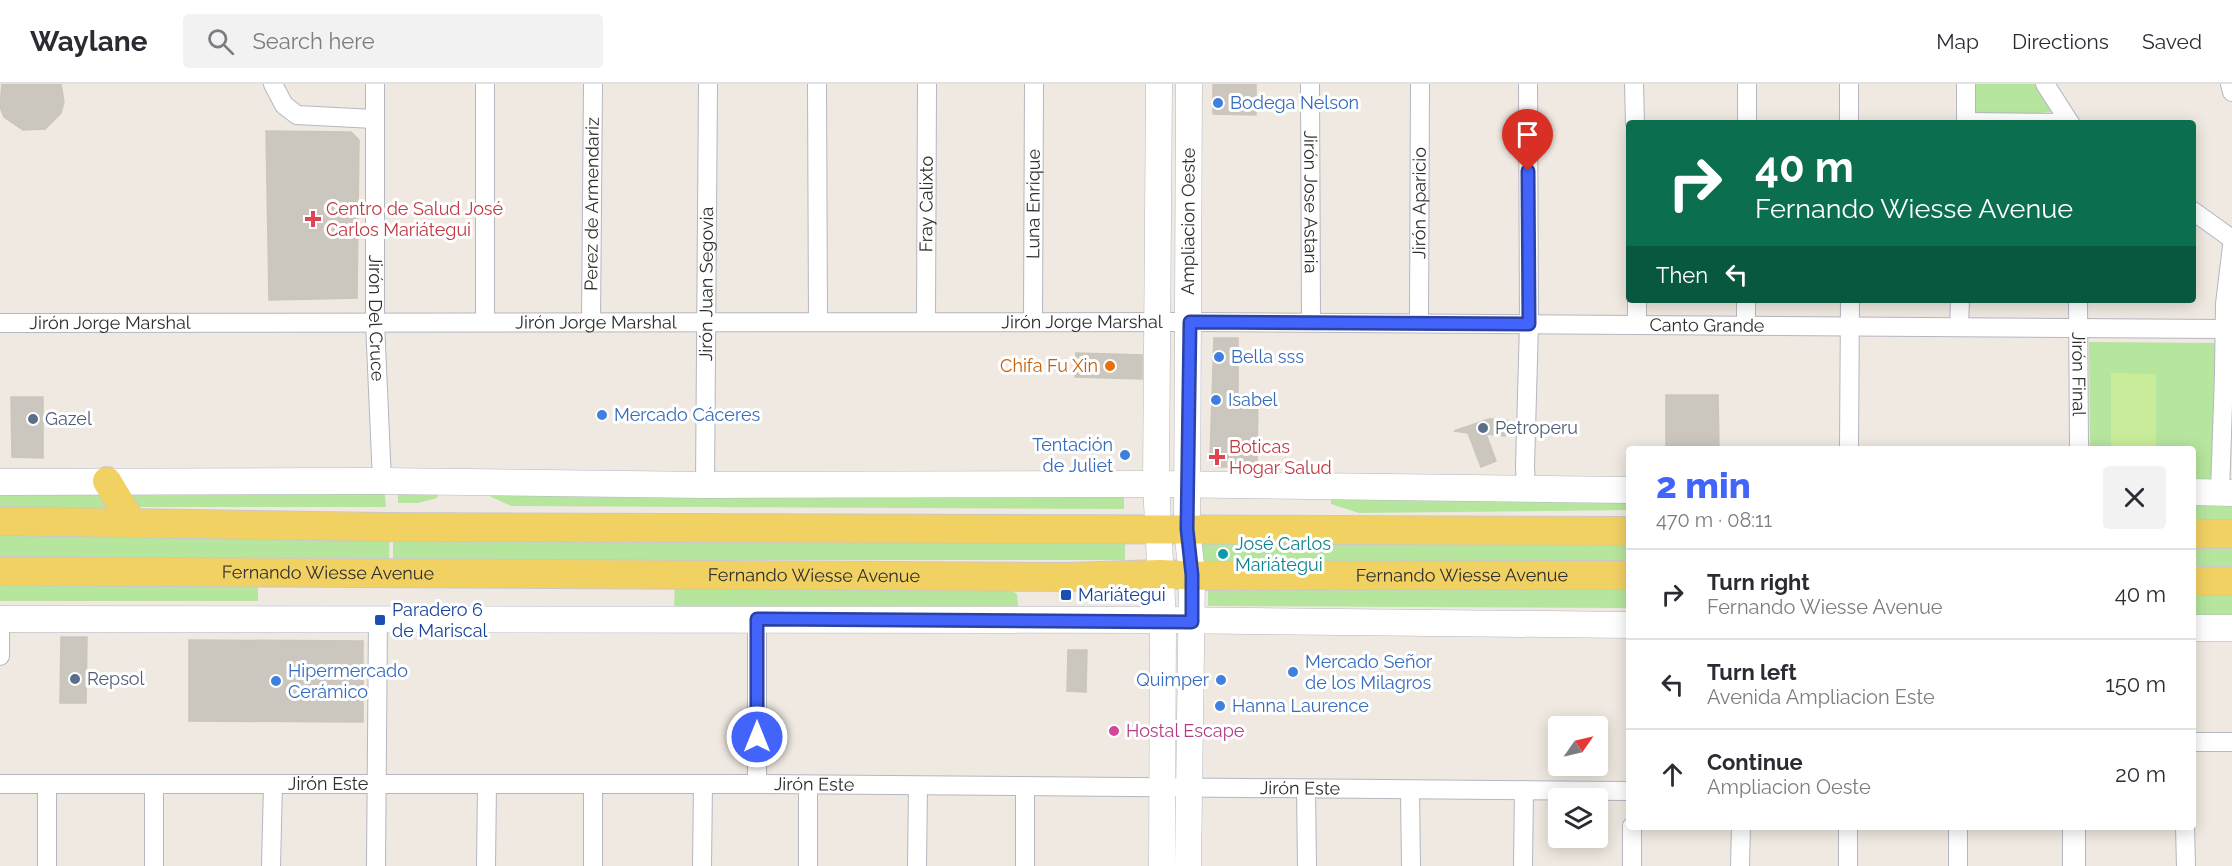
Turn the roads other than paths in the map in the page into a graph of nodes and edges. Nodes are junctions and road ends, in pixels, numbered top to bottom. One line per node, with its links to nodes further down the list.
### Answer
1 (273, 84): 21 (street)
2 (375, 84): 21 (street, Jirón Del Cruce)
3 (485, 84): 36 (street)
4 (593, 84): 39 (street, Perez de Armendariz)
5 (708, 84): 40 (street, Jirón Juan Segovia)
6 (817, 84): 41 (street)
7 (927, 84): 42 (street, Fray Calixto)
8 (1034, 84): 43 (street, Luna Enrique)
9 (1159, 84): 44 (main road, Ampliacion Oeste)
10 (1189, 84): 45 (main road, Ampliacion Oeste)
11 (1310, 84): 46 (street, Jirón Jose Astaria)
12 (1420, 84): 47 (street, Jirón Aparicio)
13 (1528, 84): 48 (street)
14 (1634, 84): 22 (street)
15 (1747, 84): 23 (street)
16 (1849, 84): 24 (street)
17 (1966, 84): 25 (street)
18 (2045, 84): 26 (street)
19 (2230, 84): 20 (street)
20 (2232, 92)
21 (374, 119): 38 (street, Jirón Del Cruce)
22 (1635, 120)
23 (1747, 120)
24 (1850, 120)
25 (1966, 120)
26 (2068, 120)
27 (2196, 213): 28 (street)
28 (2232, 239)
29 (2232, 246): 35 (street)
30 (1637, 303): 49 (street)
31 (1746, 303): 50 (street)
32 (1850, 303): 51 (street)
33 (1960, 303): 52 (street)
34 (2079, 303): 53 (street, Jirón Final)
35 (2229, 304): 54 (street)
36 (485, 321): 38 (street, Jirón Jorge Marshal); 39 (street, Jirón Jorge Marshal)
37 (0, 322): 38 (street, Jirón Jorge Marshal)
38 (375, 322): 59 (street, Jirón Del Cruce)
39 (591, 322): 40 (street, Jirón Jorge Marshal)
40 (708, 322): 41 (street, Jirón Jorge Marshal); 62 (street, Jirón Juan Segovia)
41 (818, 322): 42 (street, Jirón Jorge Marshal)
42 (926, 322): 43 (street, Jirón Jorge Marshal)
43 (1033, 322): 44 (street, Jirón Jorge Marshal)
44 (1159, 322): 45 (street, Jirón Jorge Marshal); 61 (main road, Ampliacion Oeste)
45 (1190, 322): 46 (street, Canto Grande); 63 (main road, Ampliacion Oeste)
46 (1311, 322): 47 (street, Canto Grande)
47 (1419, 323): 48 (street, Canto Grande)
48 (1529, 324): 49 (street, Canto Grande); 64 (street)
49 (1637, 325): 50 (street, Canto Grande)
50 (1746, 326): 51 (street, Canto Grande)
51 (1850, 327): 52 (street, Canto Grande); 56 (street)
52 (1959, 327): 53 (street, Canto Grande)
53 (2080, 328): 54 (street, Canto Grande); 57 (street, Jirón Final)
54 (2224, 329): 55 (street)
55 (2228, 373): 67 (street)
56 (1849, 446)
57 (2079, 446)
58 (107, 481): 59 (main road); 60 (main road); 69 (main road)
59 (382, 481): 62 (main road)
60 (0, 482)
61 (1156, 484): 62 (main road); 63 (main road); 70 (main road, Ampliacion Oeste)
62 (705, 485)
63 (1188, 486): 64 (main road); 71 (main road, Ampliacion Oeste)
64 (1526, 489): 65 (main road)
65 (1626, 490)
66 (2196, 492): 67 (main road)
67 (2226, 493)
68 (0, 521): 69 (main road)
69 (132, 523): 70 (main road)
70 (1156, 529): 71 (main road); 76 (main road, Ampliacion Oeste)
71 (1187, 529): 72 (main road); 77 (main road, Ampliacion Oeste)
72 (1626, 531)
73 (2196, 534): 74 (main road)
74 (2232, 534)
75 (0, 571): 76 (main road, Fernando Wiesse Avenue)
76 (1160, 574): 77 (main road, Fernando Wiesse Avenue); 84 (main road, Ampliacion Oeste)
77 (1192, 575): 78 (main road, Fernando Wiesse Avenue); 85 (main road, Ampliacion Oeste)
78 (1626, 575)
79 (2196, 580): 80 (main road)
80 (2232, 581)
81 (378, 618): 82 (main road); 83 (main road); 98 (street)
82 (0, 619): 89 (street)
83 (757, 619): 84 (main road); 95 (street)
84 (1163, 621): 85 (main road); 104 (main road, Ampliacion Oeste)
85 (1192, 622): 86 (main road); 105 (main road, Ampliacion Oeste)
86 (1626, 625)
87 (2196, 628): 88 (main road)
88 (2232, 628)
89 (0, 656)
90 (2196, 742): 91 (street)
91 (2232, 742)
92 (0, 784): 96 (street, Jirón Este)
93 (154, 784): 96 (street, Jirón Este); 97 (street, Jirón Este); 117 (street)
94 (703, 784): 95 (street, Jirón Este); 101 (street, Jirón Este); 122 (street)
95 (757, 784): 100 (street, Jirón Este)
96 (47, 785): 116 (street)
97 (273, 785): 98 (street, Jirón Este); 118 (street)
98 (377, 785): 99 (street, Jirón Este); 119 (street)
99 (487, 785): 101 (street, Jirón Este); 120 (street)
100 (808, 785): 102 (street, Jirón Este); 123 (street)
101 (593, 786): 121 (street)
102 (918, 786): 103 (street, Jirón Este); 124 (street)
103 (1025, 788): 104 (street, Jirón Este); 125 (street)
104 (1163, 788): 105 (street, Jirón Este); 126 (main road, Ampliacion Oeste)
105 (1188, 788): 106 (street, Jirón Este); 127 (main road, Ampliacion Oeste)
106 (1306, 789): 107 (street, Jirón Este); 128 (street)
107 (1410, 790): 108 (street, Jirón Este); 129 (street)
108 (1524, 790): 109 (street, Jirón Este); 130 (street)
109 (1626, 791)
110 (1632, 830): 131 (street)
111 (1741, 830): 132 (street)
112 (1848, 830): 133 (street)
113 (1958, 830): 134 (street)
114 (2074, 830): 135 (street)
115 (2185, 830): 136 (street)
116 (47, 866)
117 (154, 866)
118 (271, 866)
119 (376, 866)
120 (486, 866)
121 (593, 866)
122 (702, 866)
123 (808, 866)
124 (917, 866)
125 (1025, 866)
126 (1162, 866)
127 (1188, 866)
128 (1307, 866)
129 (1411, 866)
130 (1523, 866)
131 (1632, 866)
132 (1740, 866)
133 (1848, 866)
134 (1958, 866)
135 (2074, 866)
136 (2186, 866)

